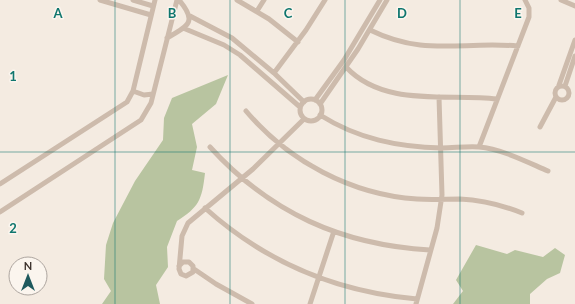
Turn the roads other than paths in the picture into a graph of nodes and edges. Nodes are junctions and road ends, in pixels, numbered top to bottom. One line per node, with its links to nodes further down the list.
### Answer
1 (100, 0): 15 (street)
2 (133, 0): 12 (street)
3 (155, 0): 12 (street)
4 (178, 0): 16 (street); 19 (street)
5 (237, 0): 14 (street)
6 (264, 0): 14 (street)
7 (325, 0): 21 (street)
8 (380, 0): 35 (street)
9 (387, 0): 18 (street)
10 (525, 0): 22 (street)
11 (561, 0): 13 (street)
12 (153, 6): 15 (street)
13 (575, 6)
14 (257, 11): 21 (street)
15 (151, 15): 28 (street)
16 (190, 16): 17 (street); 25 (street)
17 (183, 28): 19 (street); 38 (street)
18 (370, 30): 22 (street); 24 (street)
19 (167, 38): 29 (street)
20 (575, 40): 26 (street)
21 (298, 42): 25 (street)
22 (518, 46): 34 (street)
23 (575, 56): 27 (street)
24 (346, 68): 32 (street); 37 (street)
25 (274, 72): 36 (street)
26 (559, 85): 27 (street); 33 (street)
27 (565, 86): 30 (street)
28 (133, 91): 29 (street); 49 (street)
29 (153, 94): 52 (street)
30 (569, 94): 31 (street); 33 (street)
31 (575, 96)
32 (439, 97): 34 (street); 46 (street)
33 (556, 97): 42 (street)
34 (497, 99): 45 (street)
35 (315, 100): 36 (street); 37 (street)
36 (304, 102): 38 (street)
37 (320, 104): 40 (street)
38 (300, 107): 41 (street)
39 (246, 111): 43 (street)
40 (320, 115): 41 (street); 46 (street)
41 (304, 119): 43 (street)
42 (540, 127)
43 (280, 143): 48 (street); 50 (street)
44 (210, 147): 48 (street)
45 (479, 147): 46 (street); 47 (street)
46 (442, 148): 50 (street)
47 (548, 171)
48 (242, 179): 51 (street); 54 (street)
49 (0, 184)
50 (442, 200): 53 (street); 56 (street)
51 (205, 208): 55 (street); 62 (street)
52 (0, 212)
53 (522, 213)
54 (334, 231): 56 (street); 62 (street)
55 (182, 250): 57 (street); 58 (street)
56 (430, 250): 63 (street)
57 (186, 261): 58 (street); 59 (street)
58 (179, 266): 60 (street)
59 (194, 269): 60 (street); 61 (street)
60 (189, 276): 61 (street)
61 (203, 276): 64 (street)
62 (319, 278): 63 (street); 65 (street)
63 (416, 301)
64 (252, 304)
65 (310, 304)

